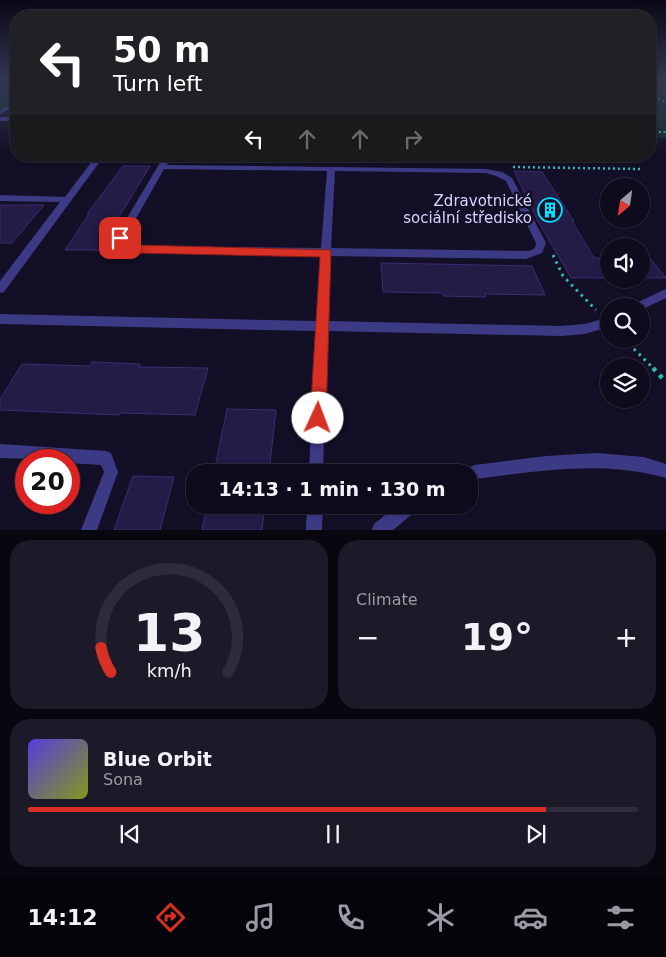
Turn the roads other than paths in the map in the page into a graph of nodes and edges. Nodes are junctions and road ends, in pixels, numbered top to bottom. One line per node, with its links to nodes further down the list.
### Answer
1 (96, 162): 6 (lane)
2 (165, 162): 3 (lane)
3 (162, 167): 4 (lane); 7 (lane)
4 (331, 169): 7 (lane); 7 (lane)
5 (0, 198): 6 (lane)
6 (68, 200): 8 (lane)
7 (326, 253): 13 (lane)
8 (0, 289)
9 (666, 293): 10 (lane)
10 (650, 301)
11 (0, 319): 13 (lane)
12 (600, 326): 13 (lane)
13 (321, 328): 15 (lane)
14 (0, 451): 20 (lane)
15 (316, 464)
16 (666, 471): 17 (lane)
17 (478, 472)
18 (315, 514): 21 (lane)
19 (399, 514): 22 (lane)
20 (89, 530)
21 (314, 530)
22 (380, 530)

